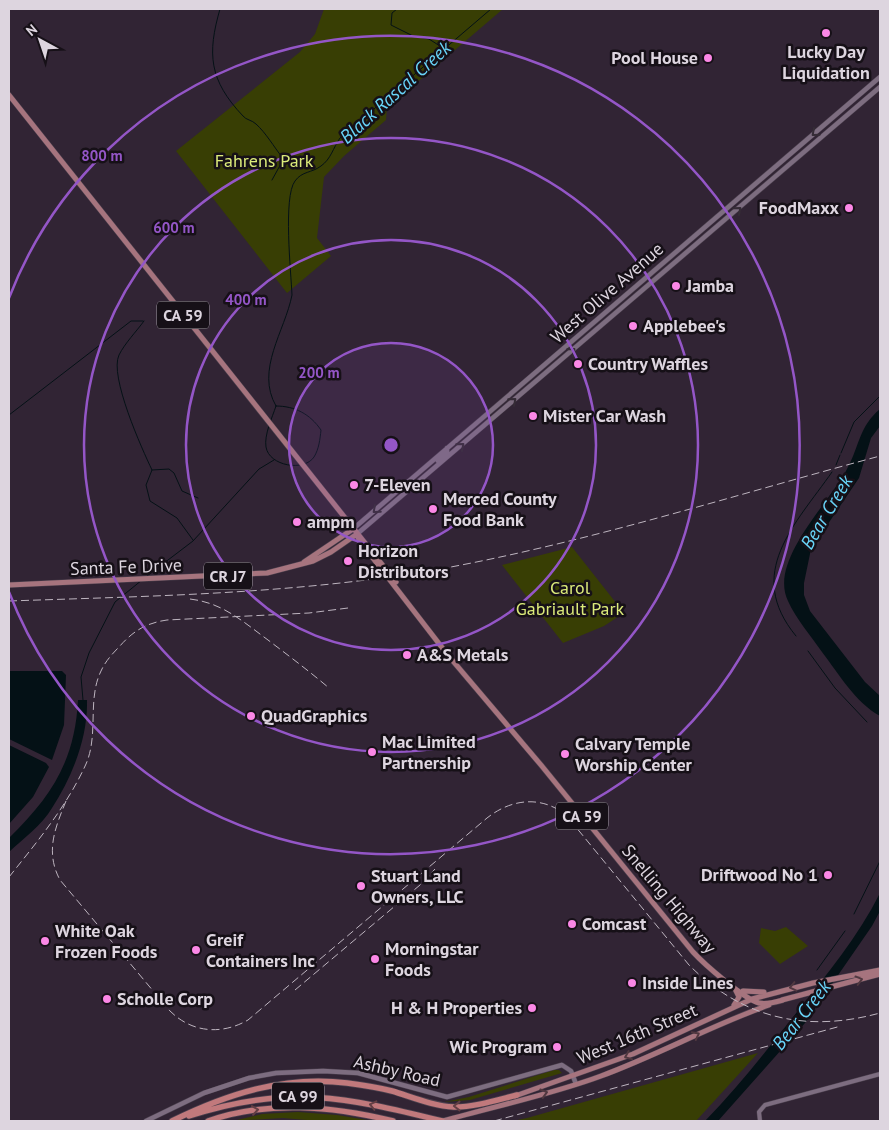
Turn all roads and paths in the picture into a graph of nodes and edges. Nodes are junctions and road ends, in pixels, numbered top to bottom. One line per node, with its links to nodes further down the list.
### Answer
1 (880, 77): 4 (main road, West Olive Avenue, one-way to 4)
2 (880, 87): 5 (main road, West Olive Avenue, one-way to 2)
3 (9, 95): 6 (main road, CA 59)
4 (447, 448): 5 (main road); 6 (main road, West Olive Avenue, one-way to 6)
5 (434, 469): 6 (main road, West Olive Avenue)
6 (355, 532): 7 (main road, Santa Fe Drive / CR J7); 10 (main road, Snelling Highway / CA 59)
7 (9, 585)
8 (880, 970): 12 (main road, West 16th Street, one-way to 12)
9 (880, 974): 14 (main road, West 16th Street, one-way to 9)
10 (729, 983): 11 (main road, Snelling Highway / CA 59); 15 (main road)
11 (741, 991): 12 (main road); 13 (main road, Snelling Highway / CA 59)
12 (772, 992): 13 (main road, West 16th Street)
13 (753, 1000): 14 (main road); 15 (main road, West 16th Street); 16 (main road)
14 (783, 1000): 16 (main road, West 16th Street)
15 (732, 1007): 18 (main road, West 16th Street, one-way to 18)
16 (710, 1028): 19 (main road, West 16th Street, one-way to 16)
17 (880, 1074): 28 (street)
18 (573, 1076): 19 (main road); 20 (main road, West 16th Street); 22 (main road, Ashby Road)
19 (576, 1084): 21 (main road, West 16th Street, one-way to 19)
20 (517, 1095): 21 (main road, West 16th Street); 23 (highway, one-way to 23)
21 (463, 1116): 27 (main road, West 16th Street)
22 (146, 1121)
23 (172, 1121)
24 (178, 1121): 27 (highway, CA 99, one-way to 24)
25 (210, 1121): 26 (highway, CA 99, one-way to 26)
26 (393, 1121)
27 (443, 1121)
28 (760, 1121)

